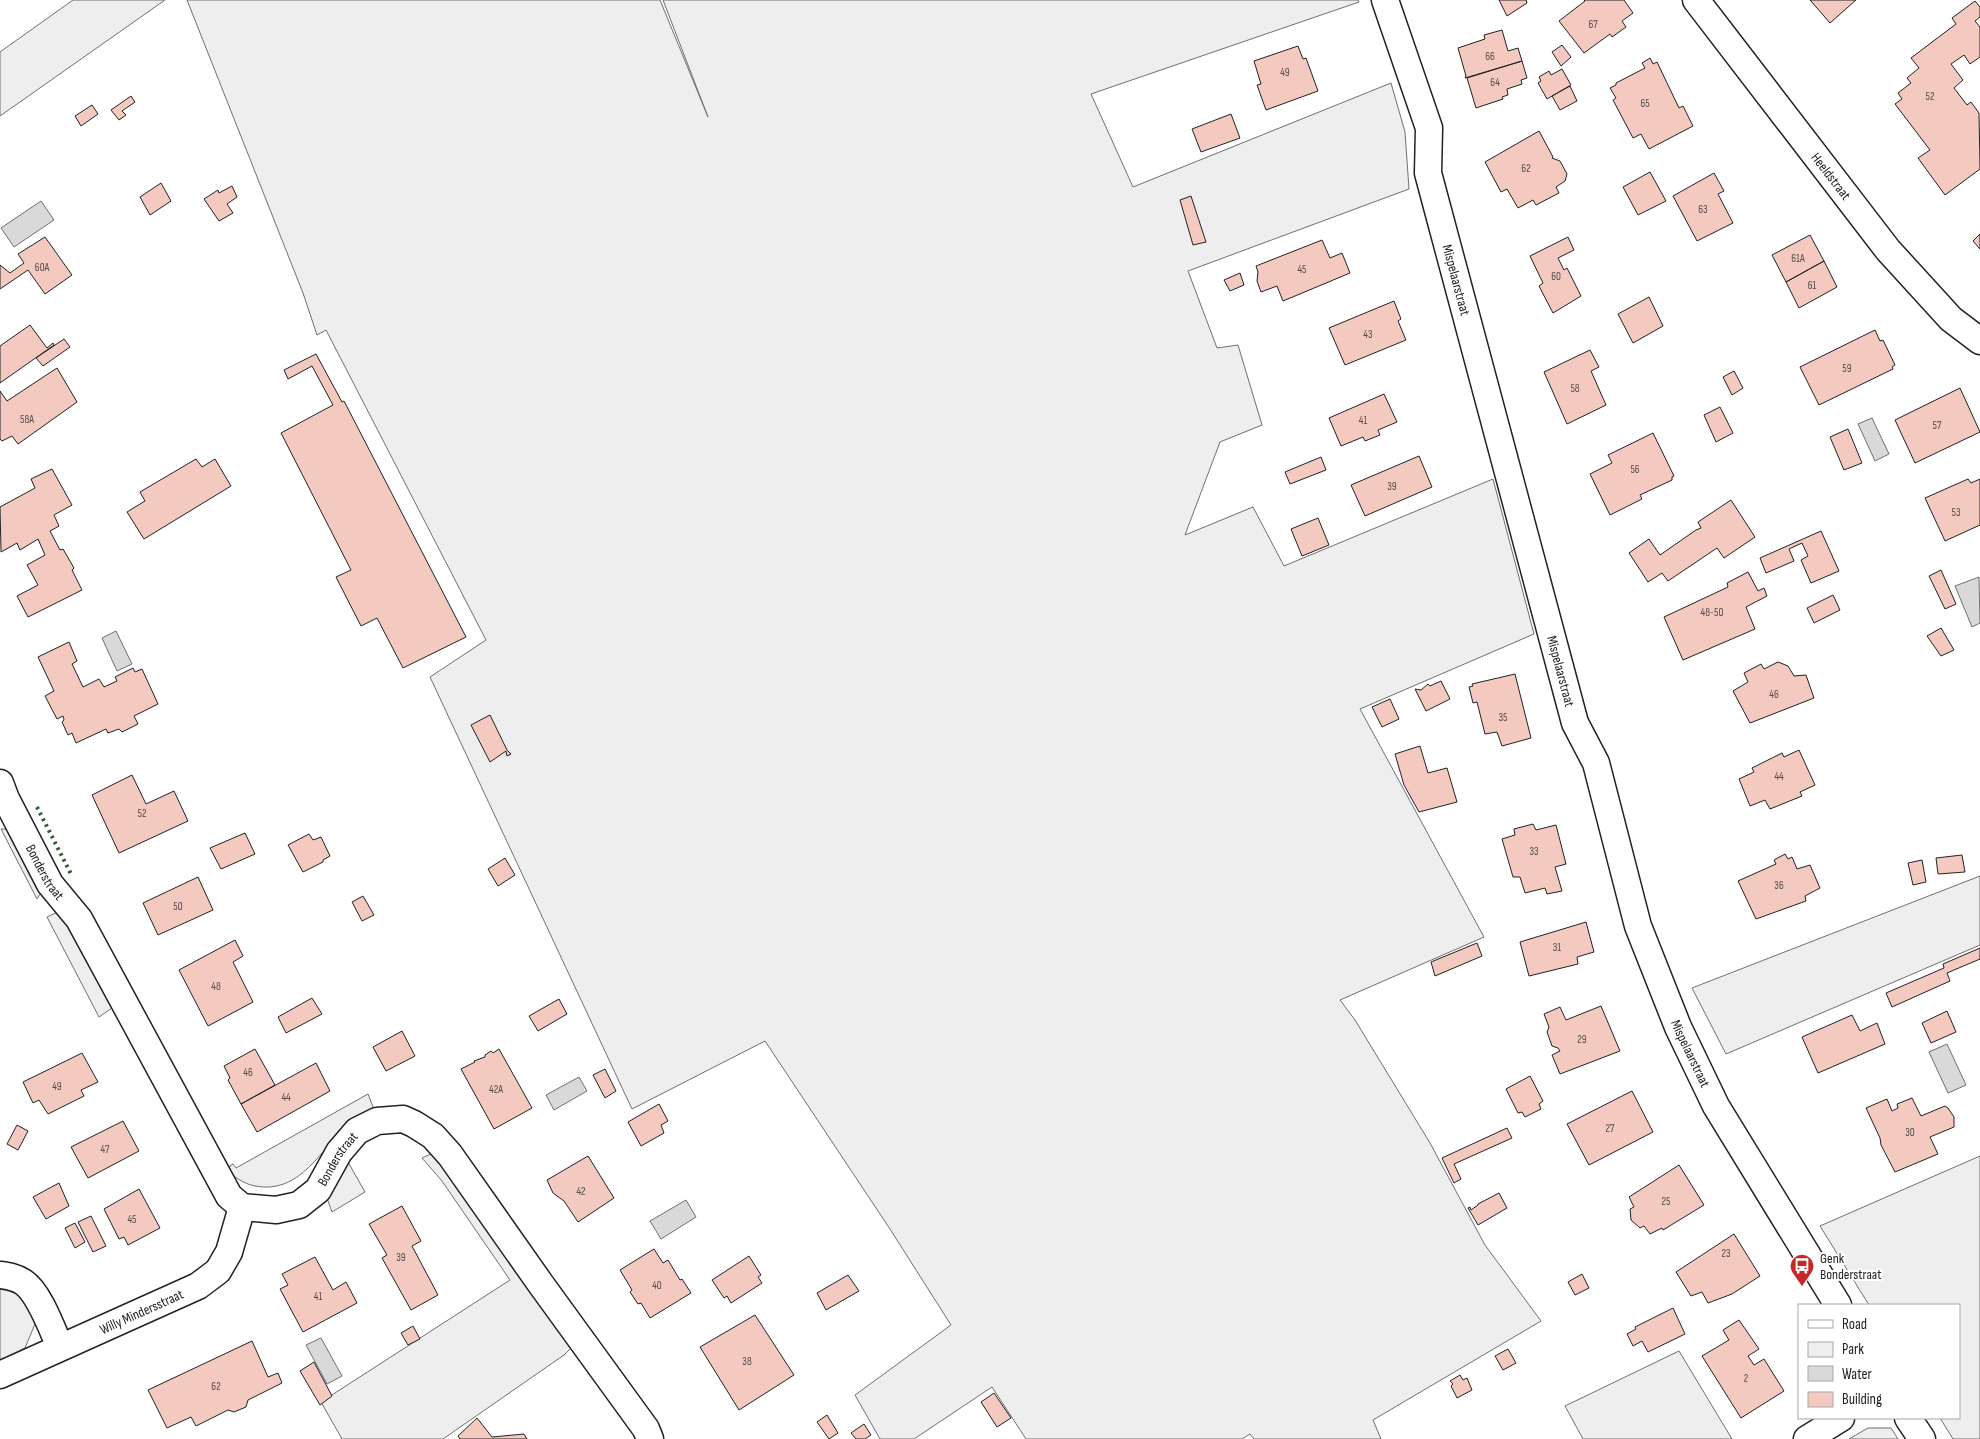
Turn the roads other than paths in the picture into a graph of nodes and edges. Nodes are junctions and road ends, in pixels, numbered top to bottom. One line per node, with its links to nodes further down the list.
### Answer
1 (1385, 0): 7 (street, Mispelaarstraat)
2 (1696, 0): 3 (street, Heeldstraat)
3 (1980, 341)
4 (0, 783): 5 (street, Bonderstraat)
5 (242, 1208): 8 (street, Willy Mindersstraat); 12 (street, Bonderstraat)
6 (0, 1275): 8 (street)
7 (1837, 1304)
8 (60, 1347): 9 (street, Willy Mindersstraat)
9 (0, 1375)
10 (1839, 1419): 13 (street)
11 (1909, 1419): 14 (street)
12 (650, 1439)
13 (1807, 1439)
14 (1922, 1439)

